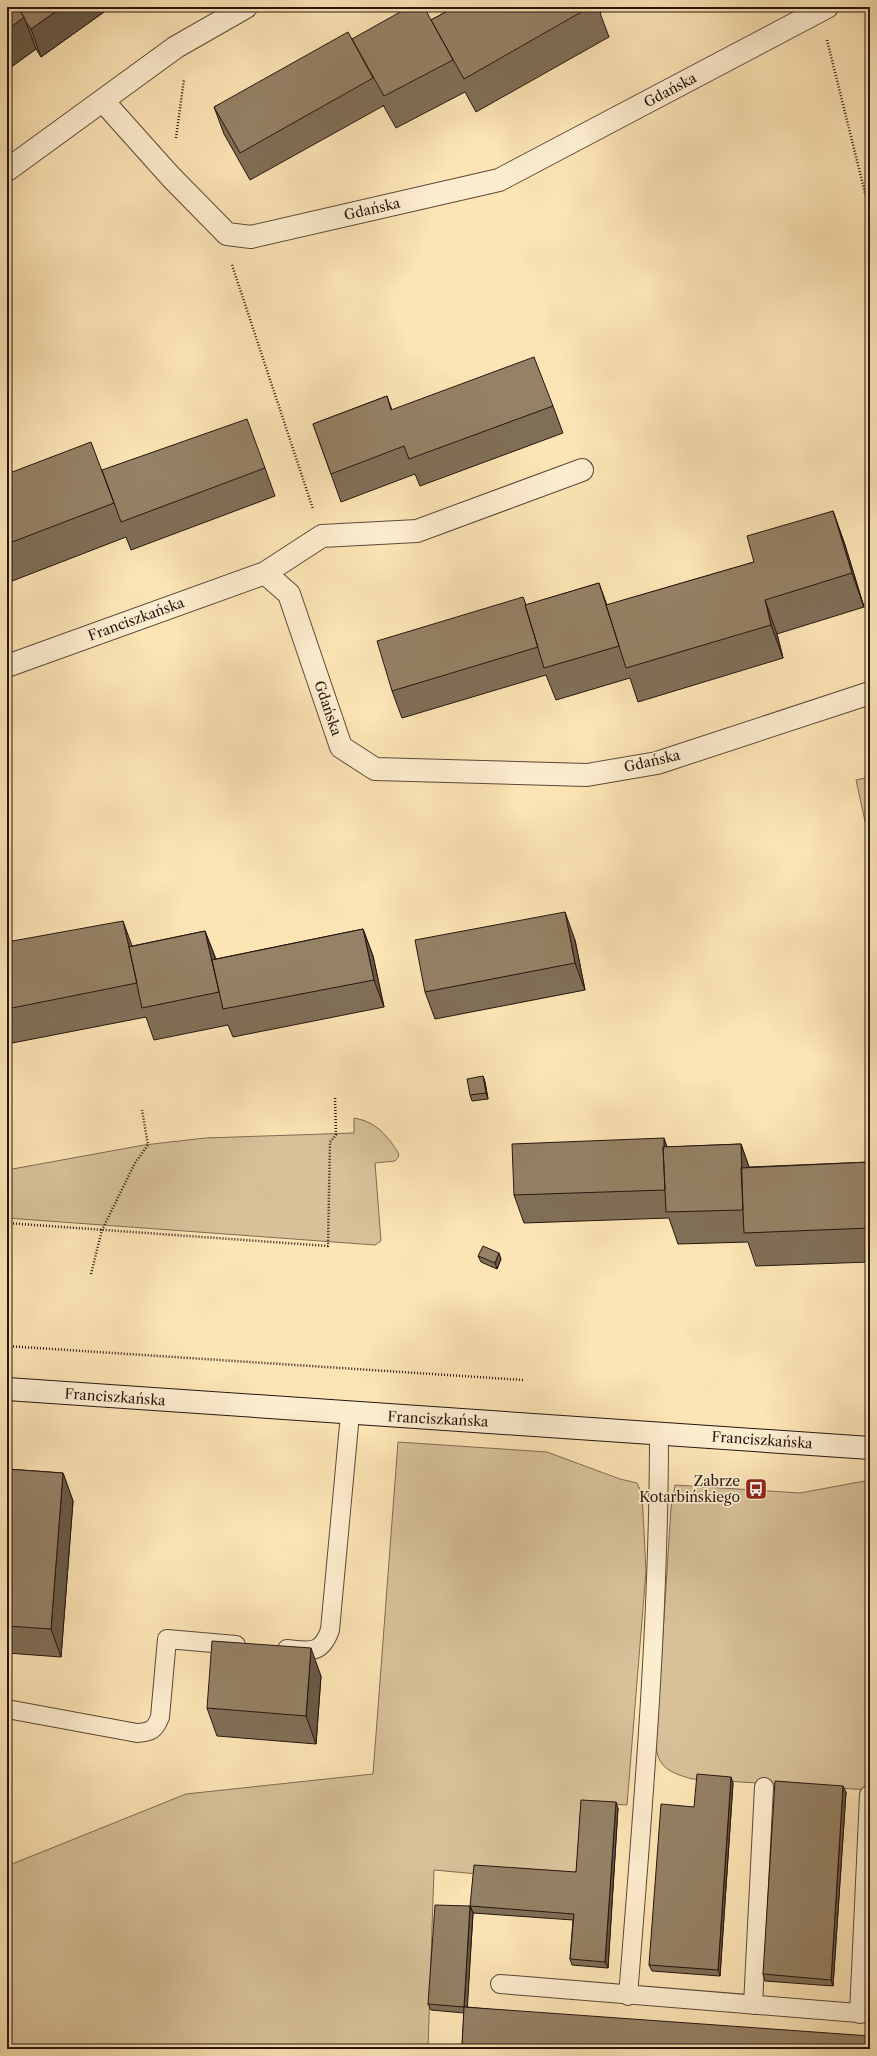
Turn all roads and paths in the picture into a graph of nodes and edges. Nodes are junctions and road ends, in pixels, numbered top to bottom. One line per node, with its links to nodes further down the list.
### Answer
1 (246, 7): 3 (street)
2 (824, 9): 7 (path); 8 (street, Gdańska)
3 (189, 39): 4 (street); 6 (path)
4 (103, 101): 5 (street); 6 (street)
5 (7, 170)
6 (171, 177): 8 (street)
7 (870, 213)
8 (227, 234): 10 (path)
9 (582, 470): 10 (street)
10 (322, 536): 11 (street)
11 (265, 573): 12 (street, Franciszkańska); 13 (street, Gdańska)
12 (7, 666)
13 (870, 693)
14 (335, 1097): 17 (path)
15 (142, 1110): 17 (path)
16 (7, 1223): 17 (path)
17 (102, 1230): 18 (path)
18 (91, 1274)
19 (7, 1346): 20 (path)
20 (523, 1380)
21 (7, 1389): 22 (street, Franciszkańska)
22 (350, 1414): 23 (street, Franciszkańska); 25 (lane)
23 (659, 1432): 24 (street, Franciszkańska); 29 (lane)
24 (870, 1448)
25 (7, 1709)
26 (764, 1787): 30 (lane)
27 (869, 1795): 31 (lane)
28 (500, 1984): 29 (lane)
29 (628, 1996): 30 (lane)
30 (753, 2005): 31 (lane)
31 (865, 2014)

